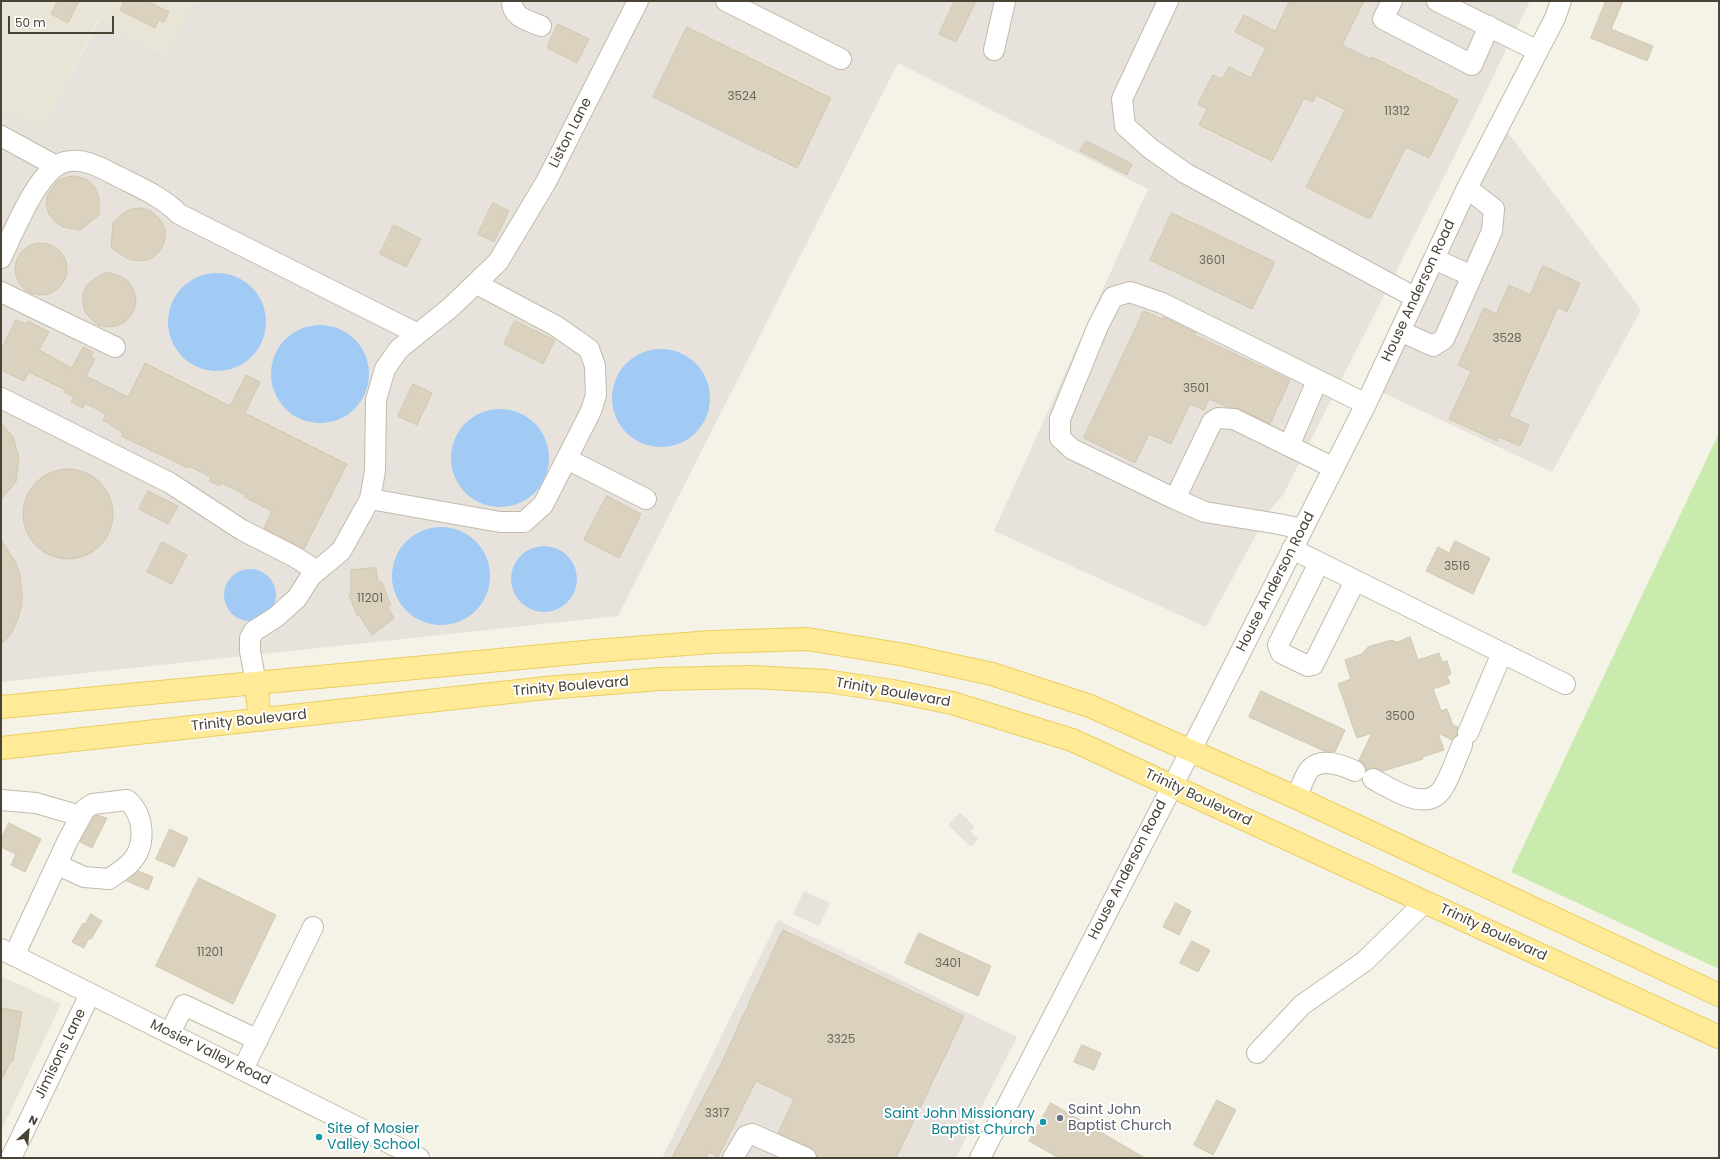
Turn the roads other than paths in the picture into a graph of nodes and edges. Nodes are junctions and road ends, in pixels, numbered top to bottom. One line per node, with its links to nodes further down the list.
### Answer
1 (512, 1): 9 (street)
2 (638, 1): 20 (street, Liston Lane)
3 (726, 1): 13 (street)
4 (1005, 1): 11 (street)
5 (1168, 1): 22 (street)
6 (1392, 1): 10 (street)
7 (1437, 1): 10 (street)
8 (1561, 1): 12 (street, House Anderson Road)
9 (541, 26)
10 (1489, 26): 12 (street)
11 (994, 50)
12 (1538, 51): 16 (street, House Anderson Road)
13 (841, 59)
14 (1, 136): 15 (street)
15 (56, 166): 17 (street); 24 (street)
16 (1467, 188): 18 (street, House Anderson Road); 19 (street)
17 (1, 258)
18 (1434, 259): 19 (street); 22 (street, House Anderson Road)
19 (1472, 276): 23 (street)
20 (477, 284): 24 (street, Liston Lane); 30 (street)
21 (1, 292): 25 (street)
22 (1416, 298): 23 (street, House Anderson Road)
23 (1400, 331): 28 (street, House Anderson Road)
24 (416, 334): 34 (street, Liston Lane)
25 (116, 347)
26 (1317, 381): 28 (street); 29 (street); 33 (street)
27 (1, 398): 38 (street)
28 (1366, 404): 31 (street, House Anderson Road)
29 (1289, 446): 31 (street); 33 (street)
30 (567, 459): 32 (street); 34 (street)
31 (1334, 468): 35 (street, House Anderson Road)
32 (646, 499)
33 (1175, 499): 35 (street)
34 (370, 500): 38 (street, Liston Lane)
35 (1302, 529): 36 (street, House Anderson Road)
36 (1292, 549): 37 (street); 46 (street, House Anderson Road)
37 (1319, 563): 39 (street); 39 (street)
38 (317, 571): 41 (street, Liston Lane)
39 (1355, 580): 40 (street)
40 (1502, 653): 42 (street); 48 (street)
41 (256, 684): 43 (main road); 44 (main road); 46 (main road)
42 (1565, 684)
43 (1, 707)
44 (260, 720): 45 (main road, Trinity Boulevard); 49 (main road, Trinity Boulevard)
45 (1, 748)
46 (1191, 750): 49 (street, House Anderson Road); 50 (main road)
47 (1355, 771): 50 (street)
48 (1373, 779)
49 (1172, 786): 54 (main road, Trinity Boulevard); 68 (street, House Anderson Road)
50 (1297, 798): 58 (main road)
51 (1, 800): 52 (street)
52 (81, 816): 53 (street); 53 (street)
53 (58, 865): 56 (street)
54 (1425, 902): 60 (main road, Trinity Boulevard); 62 (street)
55 (313, 927): 61 (street)
56 (7, 952): 57 (street, Mosier Valley Road)
57 (90, 994): 59 (street, Mosier Valley Road); 64 (street, Jimisons Lane)
58 (1719, 995)
59 (170, 1033): 61 (street); 63 (street, Mosier Valley Road)
60 (1719, 1037)
61 (258, 1040): 63 (street)
62 (1257, 1053)
63 (243, 1069): 65 (street, Mosier Valley Road)
64 (11, 1158)
65 (420, 1158)
66 (733, 1158): 67 (street)
67 (806, 1158)
68 (980, 1158)

